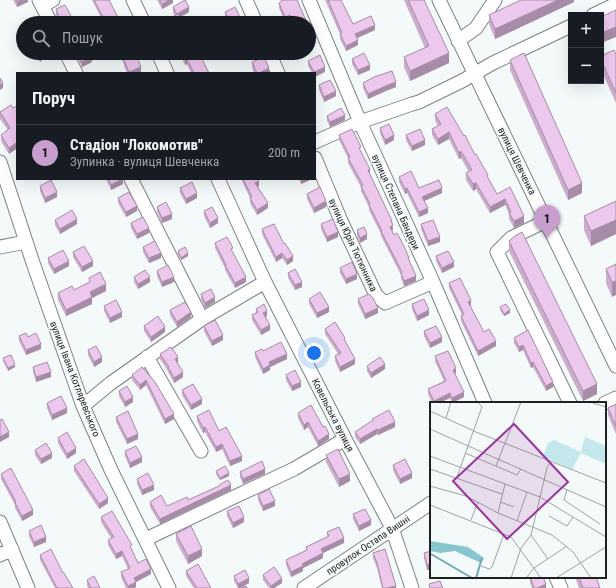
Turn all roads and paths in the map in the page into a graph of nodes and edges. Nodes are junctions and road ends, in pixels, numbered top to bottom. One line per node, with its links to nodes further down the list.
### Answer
1 (133, 0): 10 (street)
2 (246, 0): 11 (street)
3 (309, 0): 12 (street, вулиця Степана Бандери)
4 (439, 0): 15 (street, вулиця Шевченка)
5 (495, 0): 15 (street)
6 (45, 2): 9 (street)
7 (616, 4): 8 (street)
8 (599, 12)
9 (49, 16)
10 (141, 16)
11 (253, 16)
12 (316, 16)
13 (316, 17): 23 (street, вулиця Степана Бандери)
14 (568, 27): 22 (street)
15 (458, 41): 22 (street, вулиця Шевченка)
16 (70, 60): 19 (street)
17 (161, 60): 20 (street)
18 (272, 60): 21 (street)
19 (76, 72)
20 (167, 72)
21 (278, 72)
22 (475, 74): 23 (street); 29 (street, вулиця Шевченка)
23 (360, 122): 24 (street); 33 (street, вулиця Степана Бандери)
24 (316, 142)
25 (316, 160): 33 (street, вулиця Юрія Тютюнника)
26 (0, 162): 30 (street, вулиця Івана Котляревського)
27 (132, 180): 34 (street)
28 (218, 180): 32 (street, Ковельська вулиця)
29 (546, 221): 36 (street, вулиця Шевченка); 39 (street)
30 (26, 242): 31 (street); 41 (street, вулиця Івана Котляревського)
31 (0, 246)
32 (265, 282): 34 (street); 42 (street, Ковельська вулиця)
33 (433, 282): 38 (street, вулиця Степана Бандери)
34 (202, 319): 35 (street)
35 (147, 357): 41 (street); 43 (street)
36 (616, 366)
37 (616, 398): 40 (street)
38 (485, 402)
39 (570, 402)
40 (606, 403)
41 (84, 406): 47 (street, вулиця Івана Котляревського)
42 (345, 439): 46 (street, Ковельська вулиця); 47 (street)
43 (201, 451)
44 (430, 504): 46 (street, провулок Остапа Вишні)
45 (0, 522): 48 (street)
46 (392, 528): 53 (street, провулок Остапа Вишні); 54 (street, Ковельська вулиця)
47 (146, 539): 52 (street, вулиця Івана Котляревського)
48 (12, 550): 49 (street); 51 (street)
49 (0, 555)
50 (556, 578): 55 (street)
51 (28, 588)
52 (169, 588)
53 (304, 588)
54 (412, 588)
55 (561, 588)

